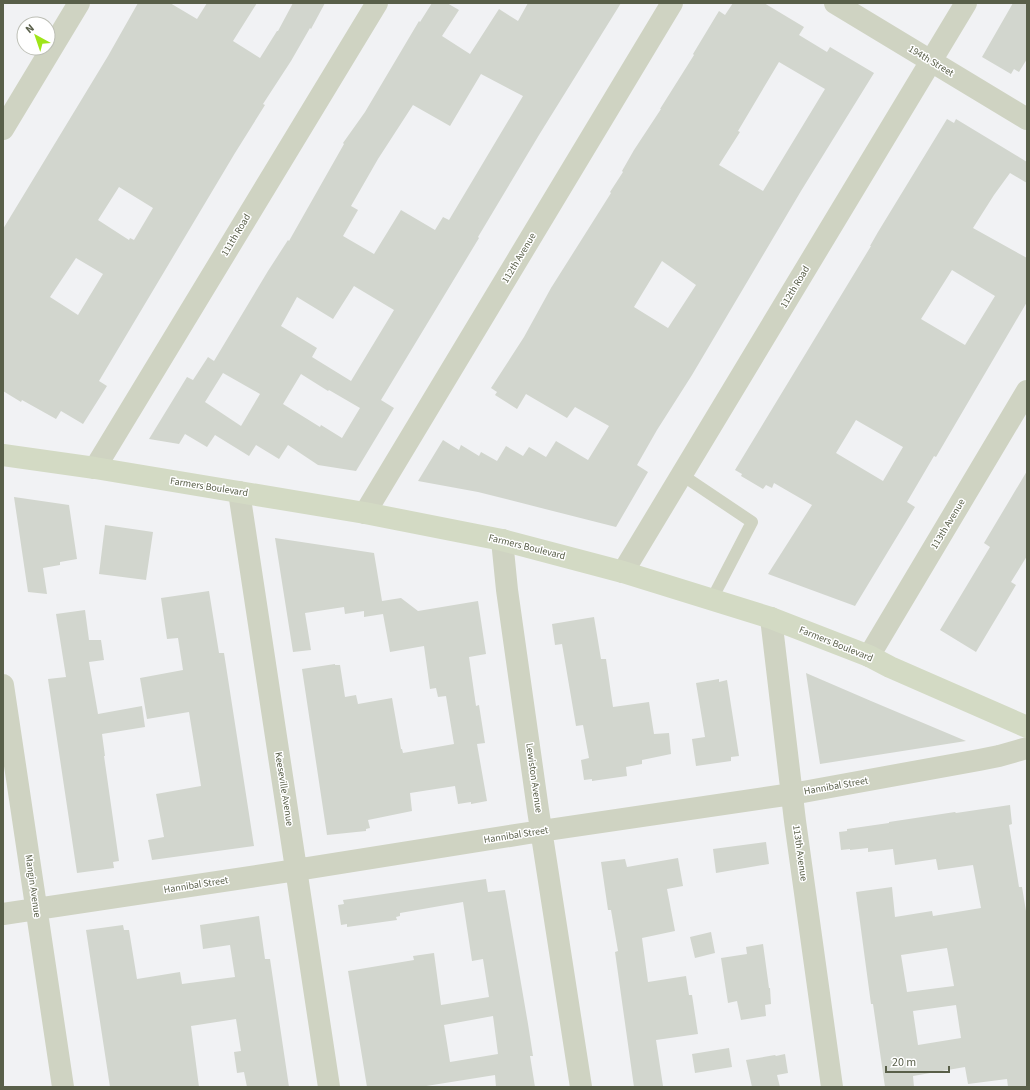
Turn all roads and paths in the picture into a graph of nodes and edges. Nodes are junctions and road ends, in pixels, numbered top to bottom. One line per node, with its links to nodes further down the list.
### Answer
1 (79, 3): 8 (street)
2 (377, 3): 11 (street, 111th Road)
3 (672, 3): 14 (street, 112th Avenue)
4 (835, 3): 6 (street, 194th Street)
5 (966, 3): 6 (street, 112th Road)
6 (931, 61): 7 (street, 194th Street); 12 (street, 112th Road)
7 (1027, 119)
8 (3, 129)
9 (1027, 391): 19 (street, 113th Avenue)
10 (3, 455): 11 (main road, Farmers Boulevard)
11 (96, 468): 13 (main road, Farmers Boulevard)
12 (682, 475): 16 (street, 112th Road); 17 (lane)
13 (239, 492): 14 (main road, Farmers Boulevard); 25 (street, Keeseville Avenue)
14 (365, 513): 15 (main road, Farmers Boulevard)
15 (502, 540): 16 (main road, Farmers Boulevard); 24 (street, Lewiston Avenue)
16 (623, 572): 17 (main road, Farmers Boulevard)
17 (712, 599): 18 (main road, Farmers Boulevard)
18 (771, 618): 19 (main road, Farmers Boulevard); 23 (street, 113th Avenue)
19 (869, 656): 21 (main road, Farmers Boulevard)
20 (3, 685): 26 (street, Mangin Avenue)
21 (1027, 727)
22 (1027, 748): 23 (street, Hannibal Street)
23 (792, 794): 24 (street, Hannibal Street); 31 (street, 113th Avenue)
24 (541, 831): 25 (street, Hannibal Street); 30 (street, Lewiston Avenue)
25 (296, 870): 26 (street, Hannibal Street); 29 (street, Keeseville Avenue)
26 (36, 909): 27 (street, Hannibal Street); 28 (street, Mangin Avenue)
27 (3, 914)
28 (63, 1087)
29 (329, 1087)
30 (581, 1087)
31 (832, 1087)

